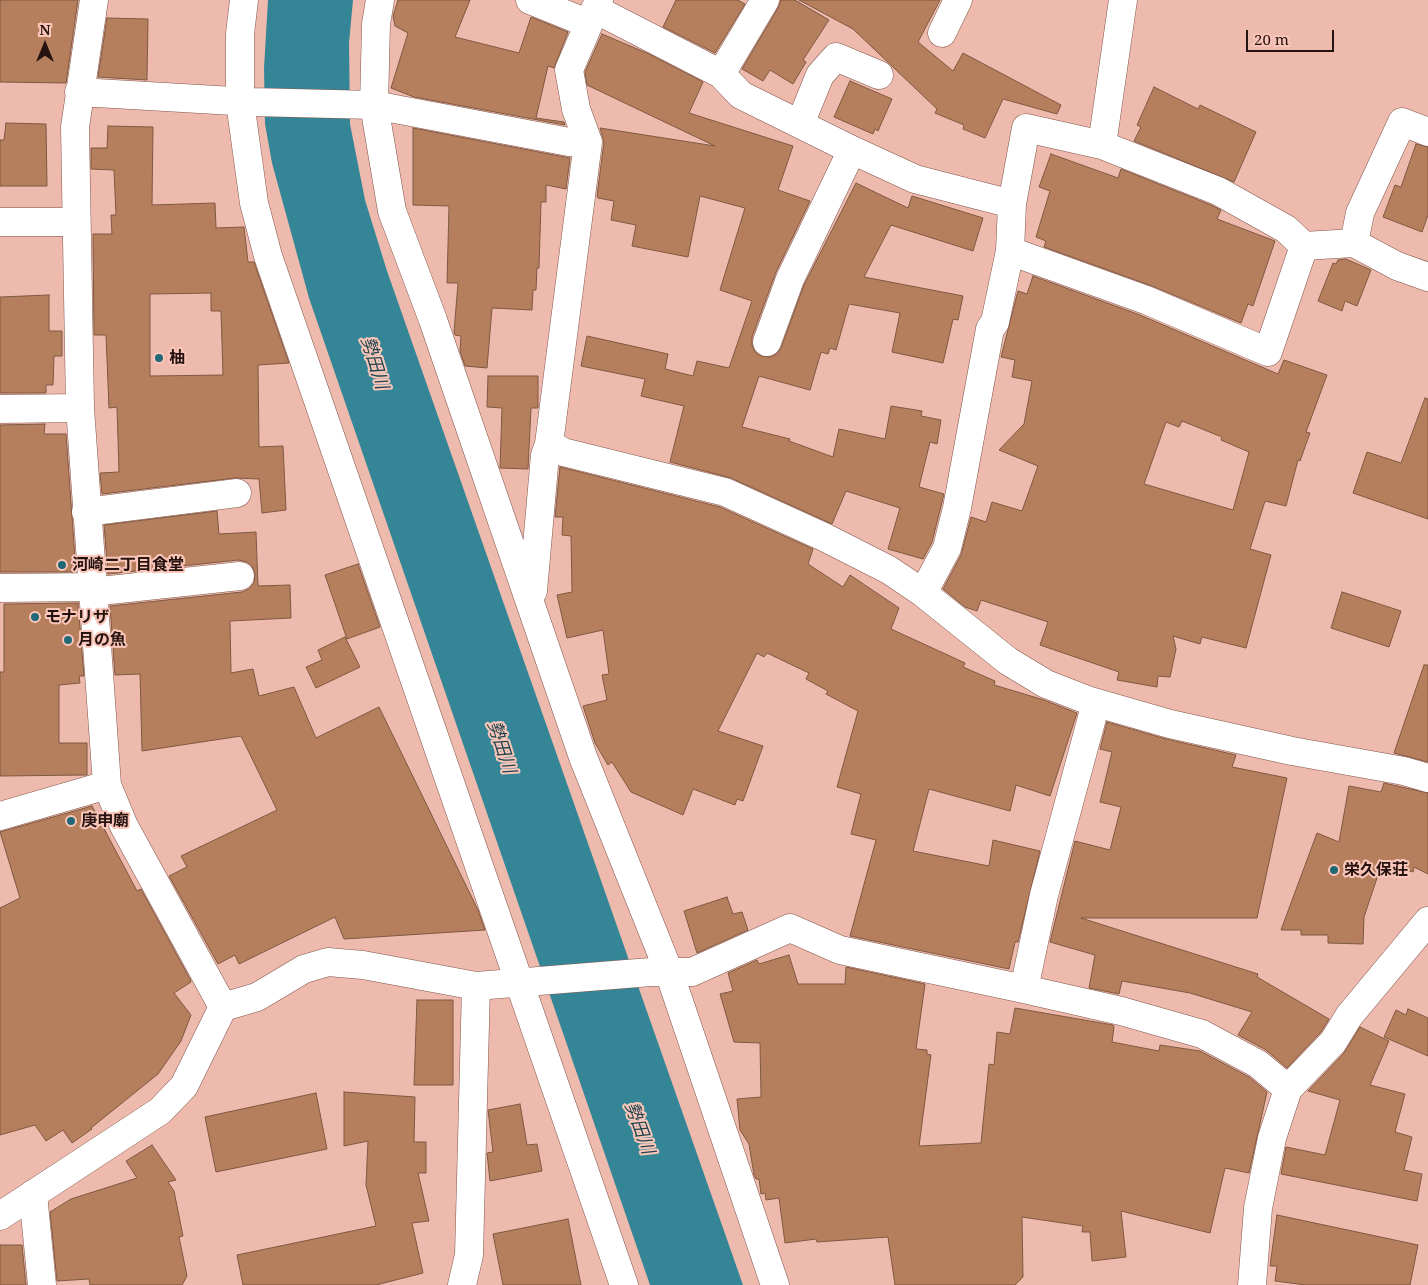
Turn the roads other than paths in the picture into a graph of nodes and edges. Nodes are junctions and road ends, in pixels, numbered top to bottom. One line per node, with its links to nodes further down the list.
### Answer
1 (94, 0): 12 (street)
2 (244, 0): 13 (street)
3 (380, 0): 14 (street)
4 (530, 0): 8 (street)
5 (765, 0): 10 (street)
6 (958, 0): 9 (street)
7 (1123, 0): 18 (street)
8 (594, 10): 10 (street); 17 (street)
9 (942, 33)
10 (722, 74): 15 (street)
11 (879, 76): 15 (street)
12 (79, 92): 13 (street); 22 (street)
13 (246, 102): 14 (street); 44 (street)
14 (370, 104): 17 (street); 37 (street)
15 (800, 124): 19 (street)
16 (1428, 132): 23 (street)
17 (588, 142): 30 (street)
18 (1102, 145): 20 (street); 24 (street)
19 (852, 150): 20 (street); 27 (street)
20 (1012, 204): 25 (street)
21 (0, 222): 22 (street)
22 (76, 222): 28 (street)
23 (1354, 243): 24 (street); 26 (street)
24 (1304, 246): 25 (street)
25 (1010, 251): 36 (street)
26 (1428, 278)
27 (767, 342)
28 (80, 408): 29 (street); 32 (street)
29 (0, 409)
30 (549, 444): 36 (street); 37 (street)
31 (237, 493): 32 (street)
32 (86, 512): 35 (street)
33 (240, 576): 35 (street)
34 (0, 588): 35 (street)
35 (91, 589): 40 (street)
36 (923, 593): 38 (street)
37 (532, 603): 43 (street)
38 (1096, 703): 39 (street); 46 (street)
39 (1428, 778)
40 (107, 785): 41 (street); 47 (street)
41 (0, 816)
42 (1428, 921): 48 (street)
43 (660, 972): 44 (street); 46 (street); 54 (street)
44 (527, 983): 45 (street); 53 (street)
45 (476, 986): 47 (street); 52 (street)
46 (1024, 989): 48 (street)
47 (223, 1006): 49 (street)
48 (1288, 1089): 55 (street)
49 (33, 1194): 50 (street); 51 (street)
50 (0, 1216)
51 (42, 1285)
52 (462, 1285)
53 (624, 1285)
54 (775, 1285)
55 (1252, 1285)

